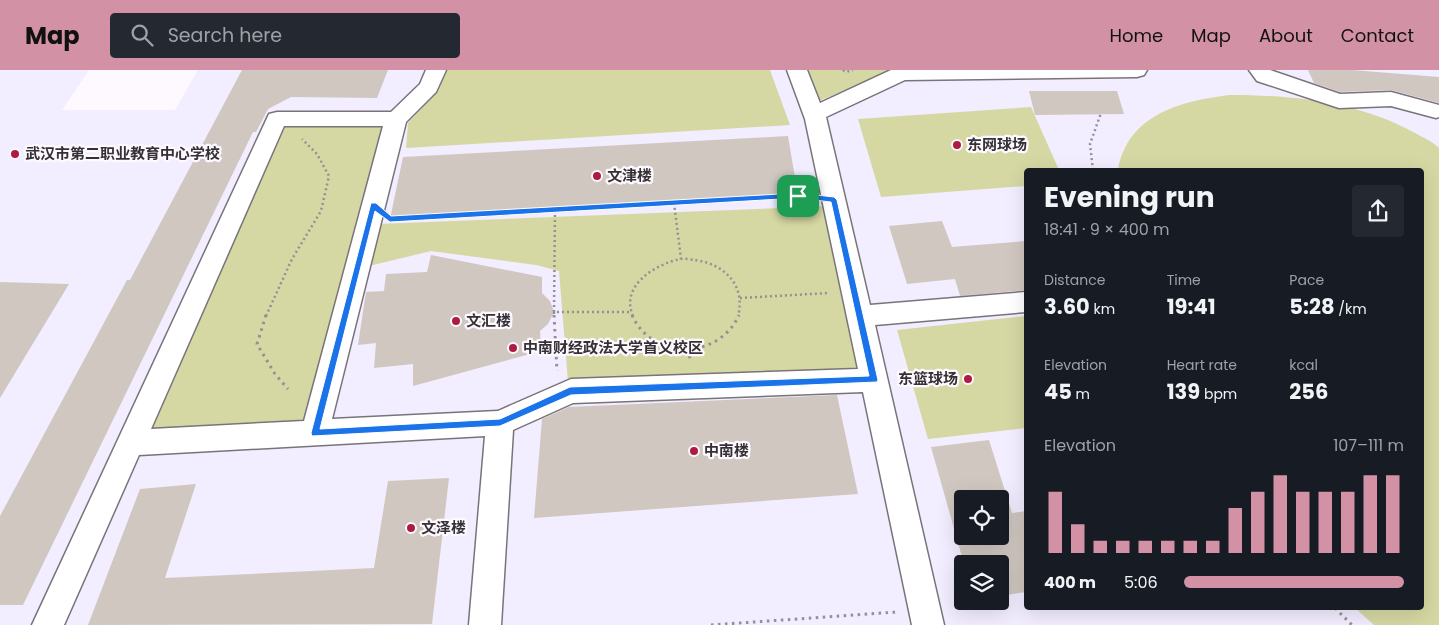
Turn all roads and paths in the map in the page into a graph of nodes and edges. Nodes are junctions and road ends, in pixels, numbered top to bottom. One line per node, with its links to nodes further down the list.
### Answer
1 (436, 70): 12 (street)
2 (797, 70): 10 (street)
3 (843, 70): 4 (path)
4 (853, 70)
5 (1137, 70): 7 (street)
6 (1259, 70): 8 (street)
7 (902, 72): 10 (street)
8 (1436, 111)
9 (1101, 113): 13 (path)
10 (814, 114): 14 (street)
11 (283, 119): 12 (street); 25 (path); 29 (street)
12 (396, 119): 16 (street)
13 (1093, 168)
14 (834, 200): 15 (path); 21 (street)
15 (674, 203): 17 (path); 18 (path)
16 (373, 205): 17 (path); 28 (street)
17 (555, 210): 22 (path)
18 (681, 259): 19 (path); 23 (path)
19 (740, 298): 21 (path); 23 (path)
20 (1024, 302): 21 (street)
21 (857, 304): 24 (street)
22 (554, 312): 23 (path); 26 (path)
23 (629, 312)
24 (874, 380): 26 (street); 31 (street)
25 (288, 389)
26 (559, 396): 27 (street)
27 (500, 423): 28 (street); 34 (street)
28 (315, 433): 29 (street)
29 (130, 443): 33 (street)
30 (1337, 610): 36 (path)
31 (927, 618): 32 (path)
32 (740, 624): 35 (path)
33 (48, 625)
34 (485, 625)
35 (711, 625)
36 (1352, 625)

